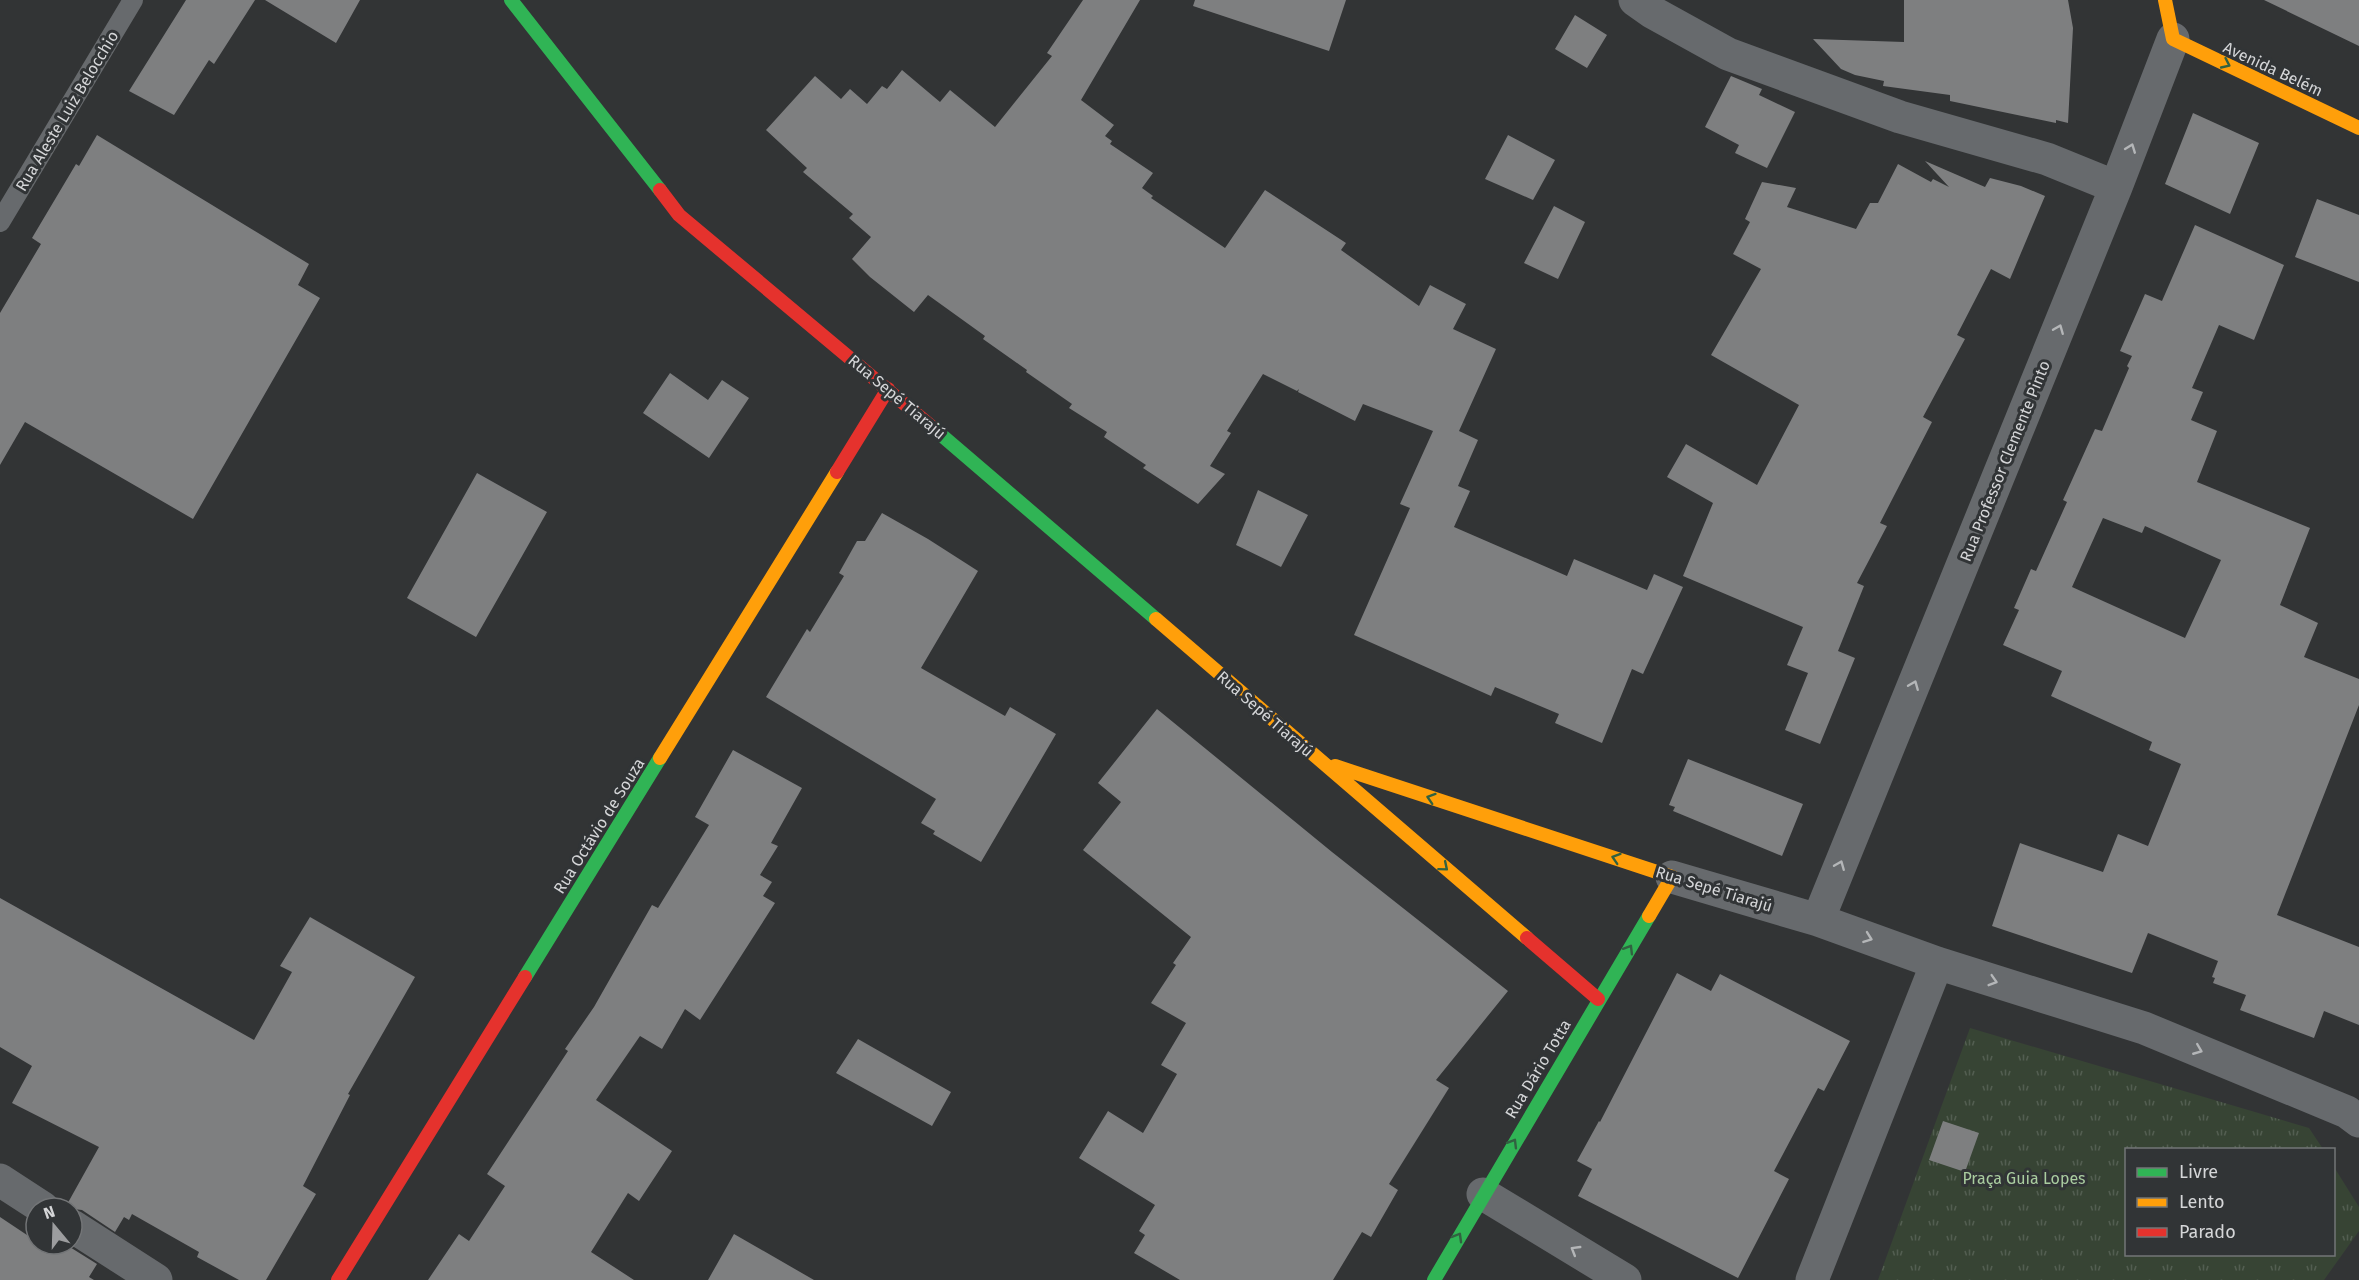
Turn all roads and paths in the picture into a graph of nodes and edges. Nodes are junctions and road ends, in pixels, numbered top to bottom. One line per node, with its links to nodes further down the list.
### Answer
1 (133, 0): 8 (lane, Rua Aleste Luiz Belocchio)
2 (511, 0): 9 (street, Rua Sepé Tiarajú)
3 (1635, 0): 7 (street)
4 (2165, 0): 5 (street)
5 (2173, 39): 6 (street, Avenida Belém, one-way to 6); 7 (street, Rua Professor Clemente Pinto, one-way to 5)
6 (2359, 128)
7 (2116, 188): 12 (street, Rua Professor Clemente Pinto, one-way to 7)
8 (0, 222)
9 (888, 389): 10 (street, Rua Sepé Tiarajú); 21 (street, Rua Octávio de Souza)
10 (1319, 761): 11 (street, Rua Sepé Tiarajú, one-way to 10); 14 (street, Rua Sepé Tiarajú, one-way to 14)
11 (1672, 877): 12 (street, Rua Sepé Tiarajú); 14 (street, Rua Dário Totta, one-way to 11)
12 (1818, 920): 13 (street, Rua Sepé Tiarajú, one-way to 13)
13 (1937, 963): 15 (street, one-way to 15); 24 (street)
14 (1598, 999): 17 (street, Rua Dário Totta, one-way to 14)
15 (2359, 1121)
16 (0, 1180): 18 (street)
17 (1483, 1194): 22 (street, Rua Dário Totta, one-way to 17); 23 (street, one-way to 17)
18 (25, 1196)
19 (84, 1234): 20 (street)
20 (156, 1280)
21 (338, 1280)
22 (1434, 1280)
23 (1625, 1280)
24 (1812, 1280)

